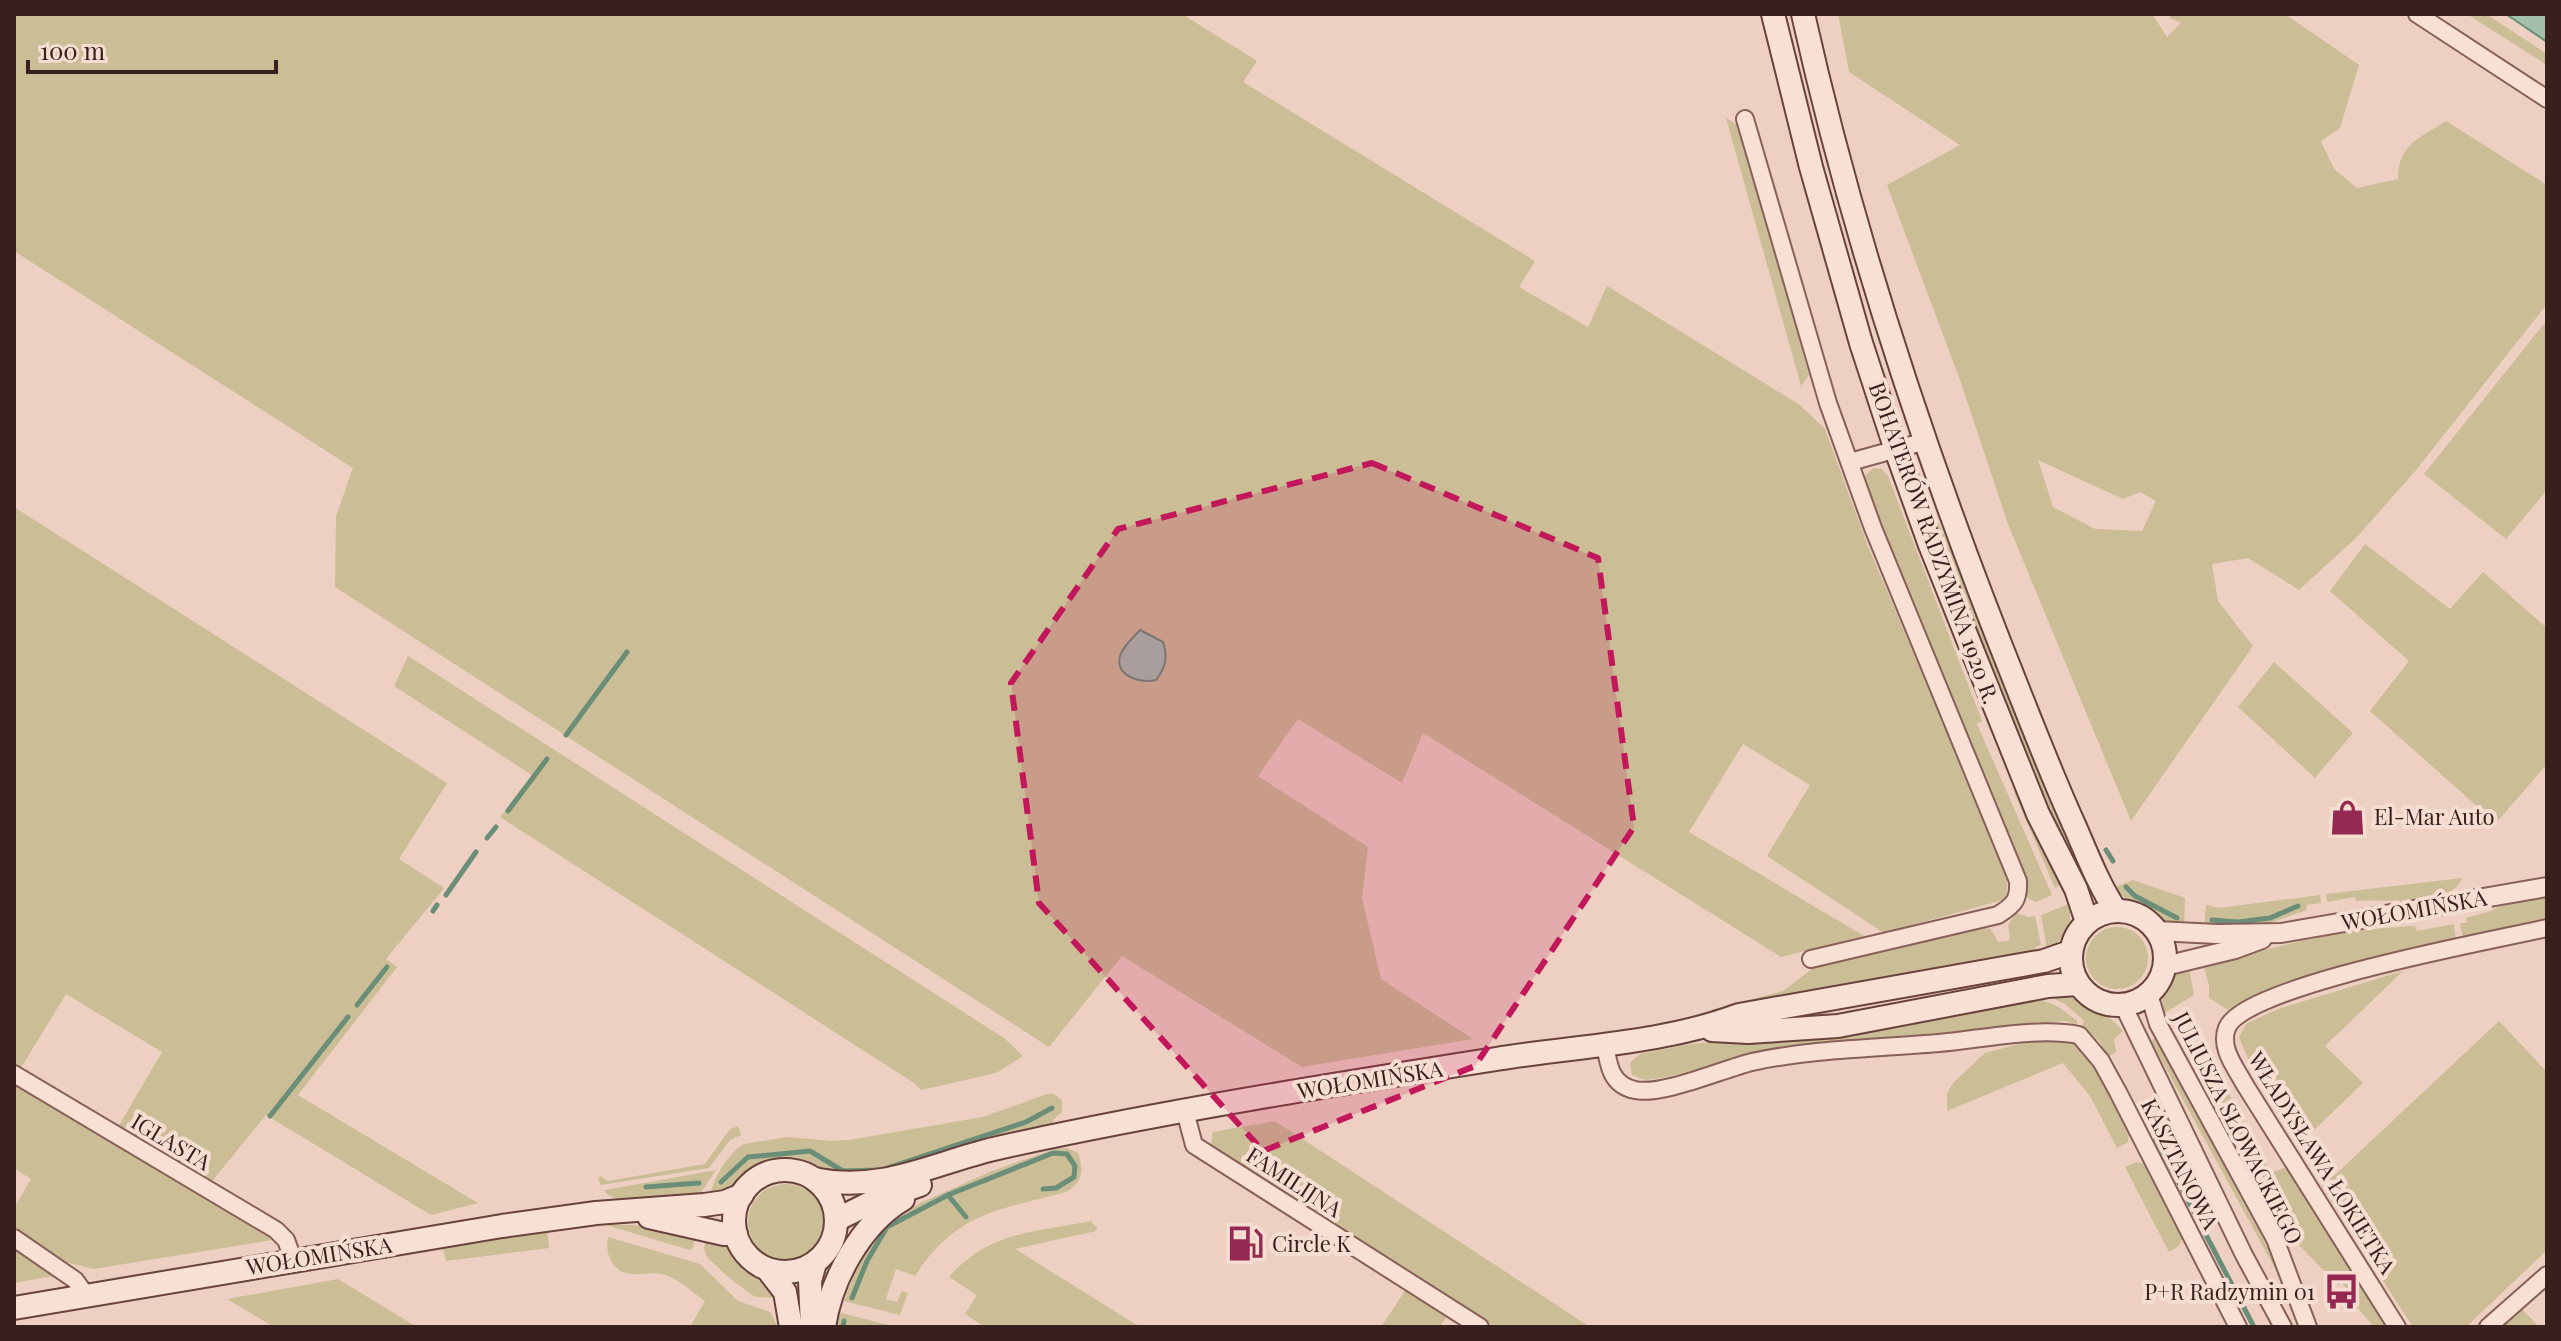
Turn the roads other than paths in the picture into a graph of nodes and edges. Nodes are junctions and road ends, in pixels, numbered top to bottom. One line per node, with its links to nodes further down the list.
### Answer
1 (1773, 14): 7 (main road, BOHATERÓW RADZYMINA 1920 R.)
2 (1803, 14): 6 (main road, BOHATERÓW RADZYMINA 1920 R.)
3 (2417, 14): 4 (street)
4 (2547, 99)
5 (1745, 119): 8 (street)
6 (1926, 441): 7 (street); 10 (main road, BOHATERÓW RADZYMINA 1920 R.)
7 (1896, 450): 8 (street); 11 (main road, BOHATERÓW RADZYMINA 1920 R.)
8 (1850, 462): 16 (street)
9 (2547, 887): 14 (street, WOŁOMIŃSKA)
10 (2116, 911): 11 (main road); 13 (main road)
11 (2087, 922): 15 (main road)
12 (2547, 928): 46 (street, WŁADYSŁAWA ŁOKIETKA)
13 (2156, 931): 14 (street, WOŁOMIŃSKA); 17 (main road)
14 (2281, 933): 17 (street, WOŁOMIŃSKA)
15 (2070, 952): 18 (main road); 21 (main road, WOŁOMIŃSKA)
16 (1811, 959)
17 (2165, 966): 19 (main road)
18 (2078, 984): 20 (main road); 21 (main road, WOŁOMIŃSKA)
19 (2149, 994): 20 (main road); 45 (street, JULIUSZA SŁOWACKIEGO)
20 (2123, 1005): 44 (street)
21 (1703, 1029): 22 (main road, WOŁOMIŃSKA)
22 (1605, 1043): 24 (main road, WOŁOMIŃSKA); 43 (street, KASZTANOWA)
23 (14, 1074): 33 (street, IGLASTA)
24 (1185, 1111): 25 (main road, WOŁOMIŃSKA); 42 (street, FAMILIJNA)
25 (1038, 1139): 26 (main road, WOŁOMIŃSKA); 27 (main road, WOŁOMIŃSKA)
26 (814, 1179): 28 (main road); 30 (main road)
27 (935, 1179): 30 (main road, WOŁOMIŃSKA); 41 (main road)
28 (742, 1195): 29 (main road, WOŁOMIŃSKA); 31 (main road)
29 (624, 1212): 31 (main road, WOŁOMIŃSKA); 33 (main road, WOŁOMIŃSKA)
30 (836, 1220): 34 (main road)
31 (736, 1234): 35 (main road)
32 (14, 1238): 37 (street)
33 (293, 1259): 37 (main road, WOŁOMIŃSKA)
34 (815, 1263): 35 (main road); 40 (main road)
35 (768, 1270): 39 (main road)
36 (2547, 1275): 47 (street)
37 (86, 1295): 38 (main road, WOŁOMIŃSKA)
38 (14, 1308)
39 (791, 1327)
40 (812, 1327)
41 (824, 1327)
42 (1480, 1327)
43 (2238, 1327)
44 (2283, 1327)
45 (2308, 1327)
46 (2397, 1327)
47 (2488, 1327)

